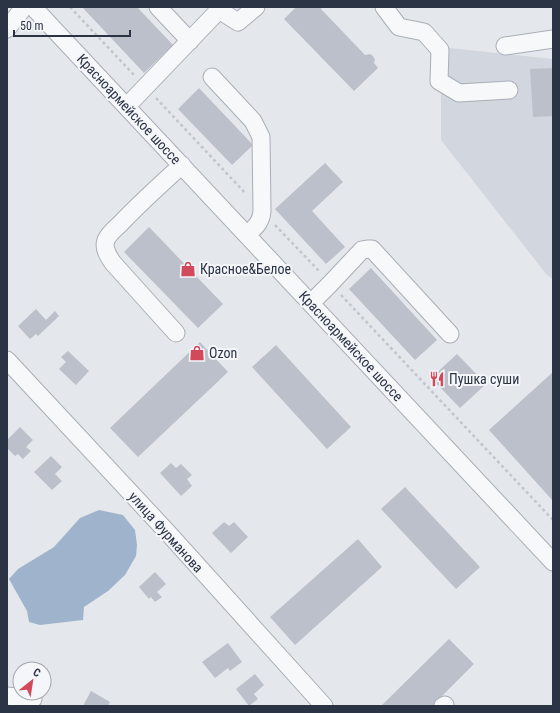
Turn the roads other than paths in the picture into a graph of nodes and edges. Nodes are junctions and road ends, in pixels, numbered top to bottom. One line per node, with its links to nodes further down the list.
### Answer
1 (24, 7): 7 (street)
2 (33, 7): 13 (street, Красноармейское шоссе)
3 (158, 7): 9 (street)
4 (256, 7): 6 (street)
5 (384, 7): 12 (street)
6 (218, 8): 9 (street)
7 (7, 29)
8 (553, 39): 10 (street)
9 (190, 40): 13 (street)
10 (505, 46)
11 (212, 77): 15 (street)
12 (509, 90)
13 (127, 106): 14 (street, Красноармейское шоссе)
14 (182, 165): 15 (street, Красноармейское шоссе); 17 (street)
15 (247, 235): 16 (street, Красноармейское шоссе)
16 (311, 303): 18 (street); 20 (street, Красноармейское шоссе)
17 (176, 333)
18 (450, 334)
19 (7, 360): 21 (street, улица Фурманова)
20 (553, 562)
21 (324, 706)

